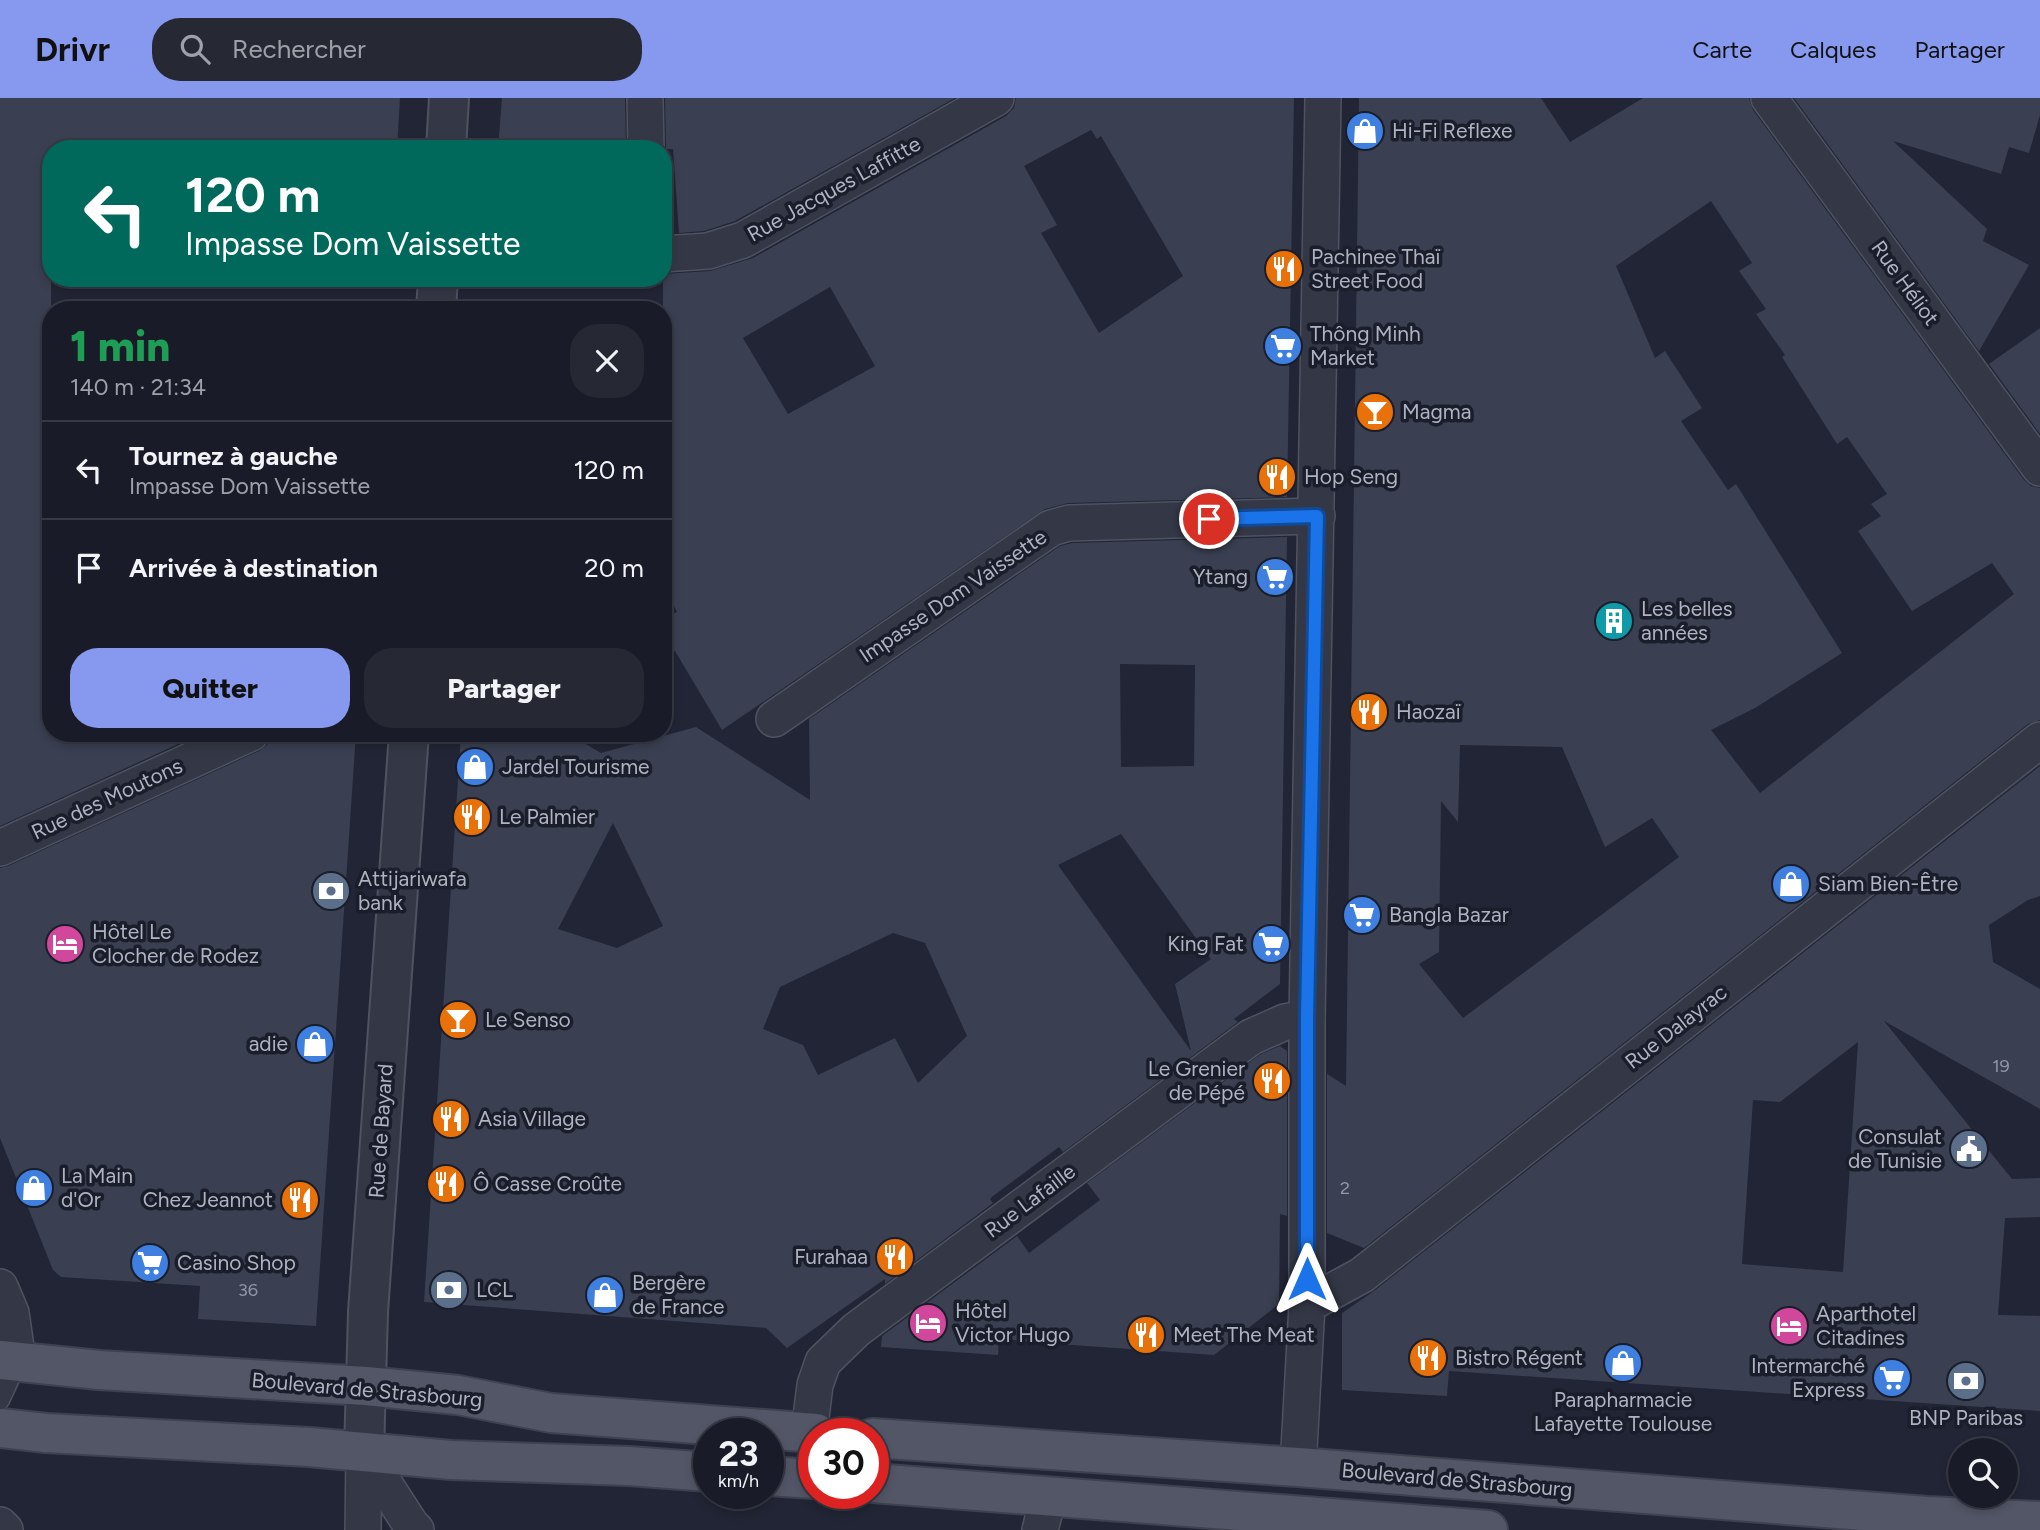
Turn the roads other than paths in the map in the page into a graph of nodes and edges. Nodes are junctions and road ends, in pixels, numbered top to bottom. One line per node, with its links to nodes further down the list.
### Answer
1 (449, 98): 6 (street)
2 (645, 98): 7 (street)
3 (996, 98): 8 (street, Rue Jacques Laffitte)
4 (1323, 98): 10 (street)
5 (1769, 98): 9 (street, Rue Héliot)
6 (447, 140)
7 (646, 140)
8 (672, 253)
9 (2040, 468)
10 (1317, 516): 11 (street, Impasse Dom Vaissette); 16 (street)
11 (774, 719)
12 (2040, 740): 18 (street, Rue Dalayrac)
13 (231, 742): 15 (street, Rue des Moutons)
14 (408, 742): 20 (street, Rue de Bayard)
15 (0, 848)
16 (1307, 1018): 18 (street); 22 (street, Rue Lafaille)
17 (0, 1287): 19 (street)
18 (1307, 1305): 27 (street)
19 (9, 1361): 20 (main road, Boulevard de Strasbourg); 21 (lane)
20 (366, 1386): 24 (main road, Boulevard de Strasbourg); 26 (street, Rue de Bayard)
21 (0, 1400)
22 (814, 1418)
23 (0, 1428): 26 (main road)
24 (798, 1432)
25 (889, 1439): 27 (main road, Boulevard de Strasbourg)
26 (365, 1452): 28 (main road); 34 (street, Rue de Bayard); 35 (street)
27 (1298, 1467): 31 (main road, Boulevard de Strasbourg)
28 (693, 1471)
29 (889, 1486): 30 (main road)
30 (1044, 1513): 36 (main road)
31 (2040, 1521)
32 (0, 1525): 33 (street)
33 (5, 1530)
34 (363, 1530)
35 (416, 1530)
36 (1488, 1530)

